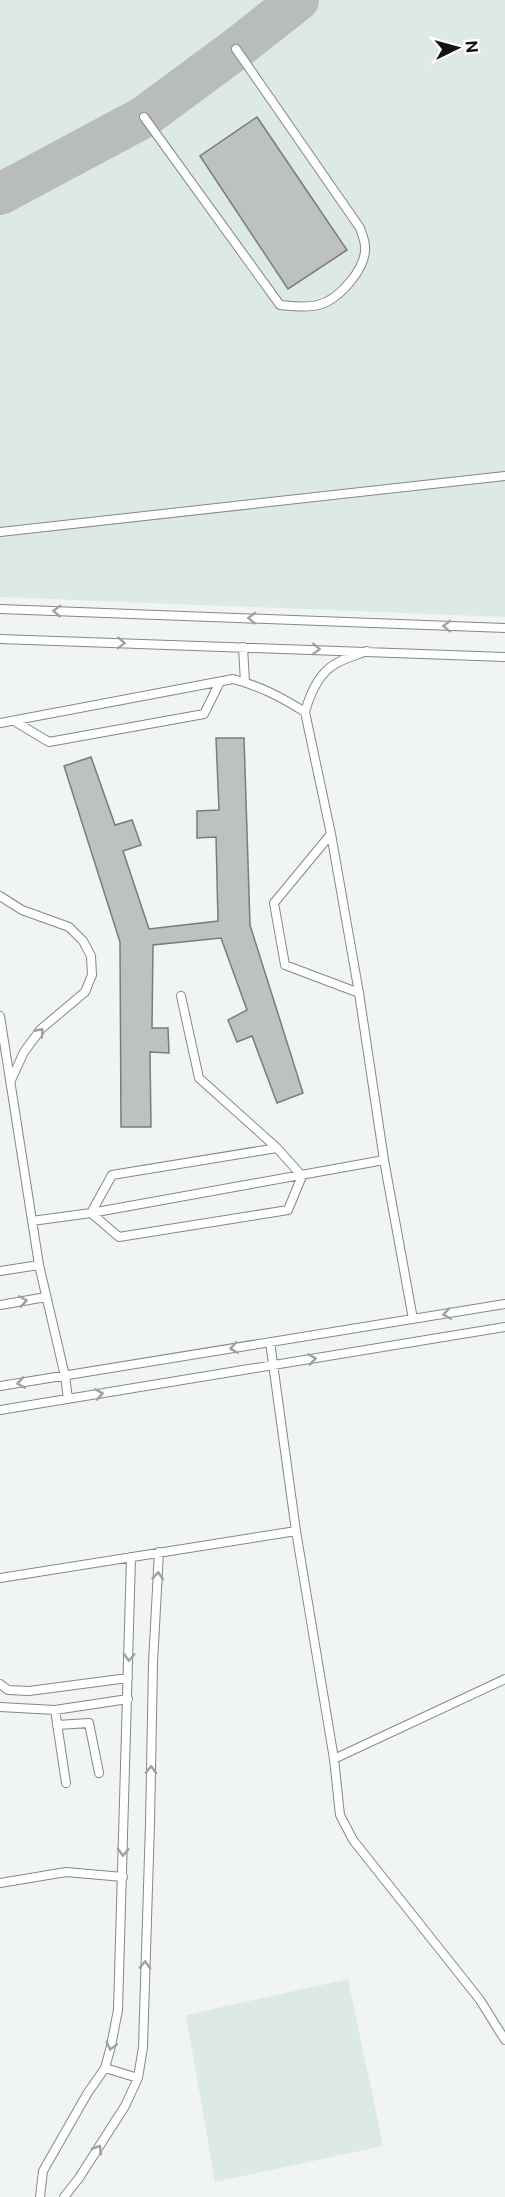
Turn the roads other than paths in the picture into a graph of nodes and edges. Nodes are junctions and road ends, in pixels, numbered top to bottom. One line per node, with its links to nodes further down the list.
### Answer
1 (236, 50): 2 (lane)
2 (144, 117)
3 (505, 476): 4 (lane)
4 (0, 532)
5 (0, 609): 6 (lane, one-way to 5)
6 (505, 628)
7 (0, 639): 8 (lane, one-way to 8)
8 (243, 647): 9 (lane, one-way to 9); 12 (lane)
9 (367, 651): 10 (lane); 13 (lane)
10 (505, 657)
11 (220, 682): 12 (lane); 14 (lane); 14 (lane)
12 (245, 682): 13 (lane)
13 (305, 712): 16 (lane)
14 (14, 721): 15 (lane)
15 (0, 723)
16 (331, 834): 18 (lane); 18 (lane)
17 (0, 896): 22 (lane, one-way to 17)
18 (359, 993): 24 (lane)
19 (180, 996): 23 (lane)
20 (0, 1016): 21 (lane)
21 (3, 1060): 22 (lane)
22 (10, 1082): 27 (lane)
23 (277, 1148): 25 (lane); 26 (lane)
24 (384, 1160): 25 (lane); 33 (lane)
25 (302, 1176): 26 (lane); 26 (lane)
26 (91, 1213): 27 (lane)
27 (32, 1221): 28 (lane)
28 (39, 1265): 29 (lane); 30 (lane)
29 (0, 1271)
30 (46, 1298): 32 (lane, one-way to 30); 37 (lane)
31 (505, 1304): 33 (lane, one-way to 33)
32 (0, 1305)
33 (412, 1319): 35 (lane)
34 (505, 1327): 36 (lane, one-way to 34)
35 (270, 1342): 36 (lane); 37 (lane, one-way to 37)
36 (274, 1365): 39 (lane, one-way to 36); 41 (lane)
37 (65, 1376): 38 (lane, one-way to 38); 39 (lane)
38 (0, 1386)
39 (68, 1399): 40 (lane)
40 (0, 1410)
41 (296, 1531): 42 (lane); 52 (lane)
42 (159, 1552): 43 (lane); 59 (lane, one-way to 42)
43 (131, 1557): 44 (lane); 45 (lane, one-way to 45)
44 (0, 1578)
45 (128, 1678): 47 (lane); 48 (lane)
46 (505, 1679): 52 (lane)
47 (0, 1684)
48 (128, 1699): 50 (lane); 55 (lane, one-way to 55)
49 (0, 1707): 50 (lane)
50 (55, 1710): 51 (lane)
51 (57, 1725): 53 (lane); 54 (lane)
52 (334, 1759): 57 (lane)
53 (99, 1773)
54 (66, 1783)
55 (123, 1877): 56 (lane); 58 (lane, one-way to 58)
56 (0, 1883)
57 (505, 2040)
58 (105, 2068): 59 (lane); 60 (lane)
59 (138, 2078): 61 (lane, one-way to 59)
60 (39, 2197)
61 (64, 2197)

